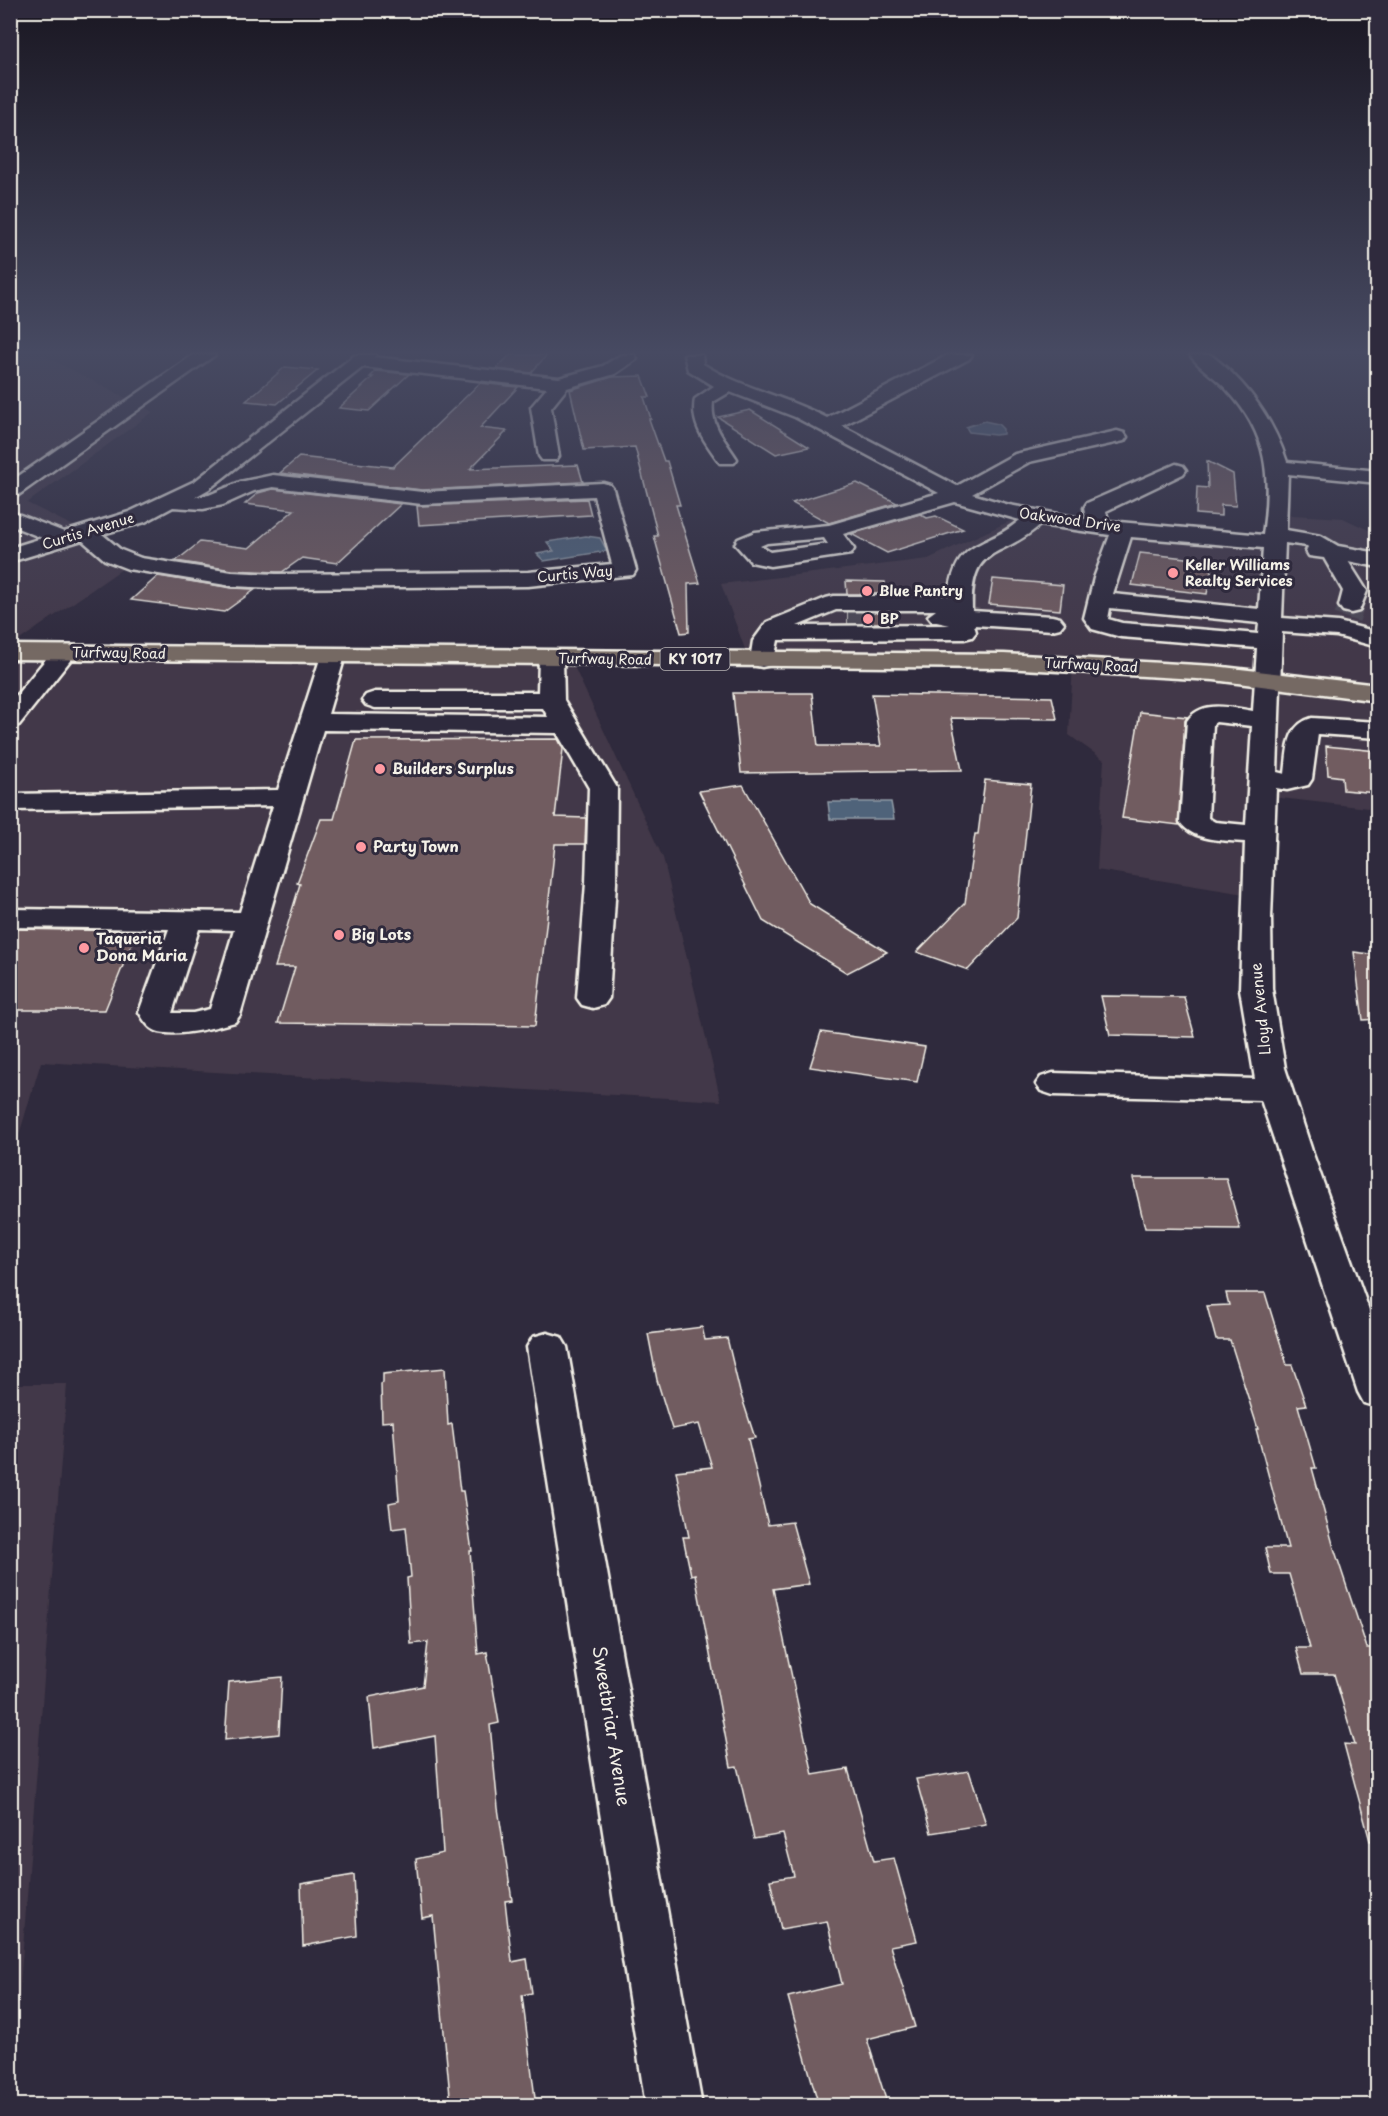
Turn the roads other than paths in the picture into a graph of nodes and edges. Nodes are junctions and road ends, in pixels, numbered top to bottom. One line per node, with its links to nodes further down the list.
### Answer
1 (65, 454): 11 (street)
2 (244, 454): 13 (street, Curtis Avenue)
3 (723, 454): 7 (street)
4 (878, 454): 12 (street, Oakwood Drive)
5 (1035, 454): 12 (street)
6 (1275, 454): 8 (street)
7 (727, 459)
8 (1278, 467): 10 (street); 21 (street, Lloyd Avenue)
9 (1176, 470): 16 (street)
10 (1377, 477)
11 (10, 492)
12 (955, 495): 15 (street, Oakwood Drive); 18 (street)
13 (172, 501): 19 (street, Curtis Avenue); 19 (street, Curtis Way)
14 (10, 517): 20 (street)
15 (1036, 517): 16 (street, Oakwood Drive); 26 (street)
16 (1098, 525): 17 (street, Oakwood Drive)
17 (1123, 528): 21 (street, Oakwood Drive); 32 (street)
18 (830, 531)
19 (87, 533): 20 (street, Curtis Avenue)
20 (65, 540): 22 (street, Curtis Avenue)
21 (1274, 542): 23 (street, Oakwood Drive); 32 (street, Lloyd Avenue)
22 (16, 546)
23 (1331, 551): 24 (street, Oakwood Drive); 28 (street)
24 (1377, 560)
25 (902, 585): 26 (street)
26 (961, 613): 27 (street); 29 (street); 30 (street); 31 (street); 39 (street)
27 (804, 614): 31 (street); 31 (street)
28 (1345, 618): 32 (street); 33 (street)
29 (888, 619)
30 (1052, 623)
31 (777, 628): 38 (street)
32 (1270, 628): 40 (street, Lloyd Avenue)
33 (1377, 640)
34 (10, 652): 35 (main road, Turfway Road / KY 1017)
35 (64, 653): 36 (main road, Turfway Road / KY 1017); 43 (street)
36 (333, 656): 37 (main road, Turfway Road / KY 1017); 44 (street)
37 (551, 658): 38 (main road, Turfway Road / KY 1017); 42 (street)
38 (762, 660): 39 (main road, Turfway Road / KY 1017)
39 (971, 661): 40 (main road, Turfway Road / KY 1017)
40 (1268, 679): 41 (main road, Turfway Road / KY 1017); 45 (street, Lloyd Avenue)
41 (1377, 693)
42 (551, 700): 44 (street); 46 (street)
43 (14, 710)
44 (316, 711): 46 (street); 49 (street)
45 (1266, 720): 48 (street, Lloyd Avenue); 51 (street)
46 (566, 725): 55 (street)
47 (1377, 730): 48 (street)
48 (1263, 778): 51 (street, Lloyd Avenue)
49 (290, 798): 50 (street); 54 (street)
50 (10, 802)
51 (1260, 835): 57 (street, Lloyd Avenue)
52 (10, 918): 53 (street)
53 (187, 920): 54 (street); 54 (street)
54 (252, 921)
55 (593, 998)
56 (1053, 1084): 57 (street)
57 (1275, 1090): 59 (street, Lloyd Avenue)
58 (548, 1347): 60 (street, Sweetbriar Avenue)
59 (1377, 1392)
60 (674, 2106)

